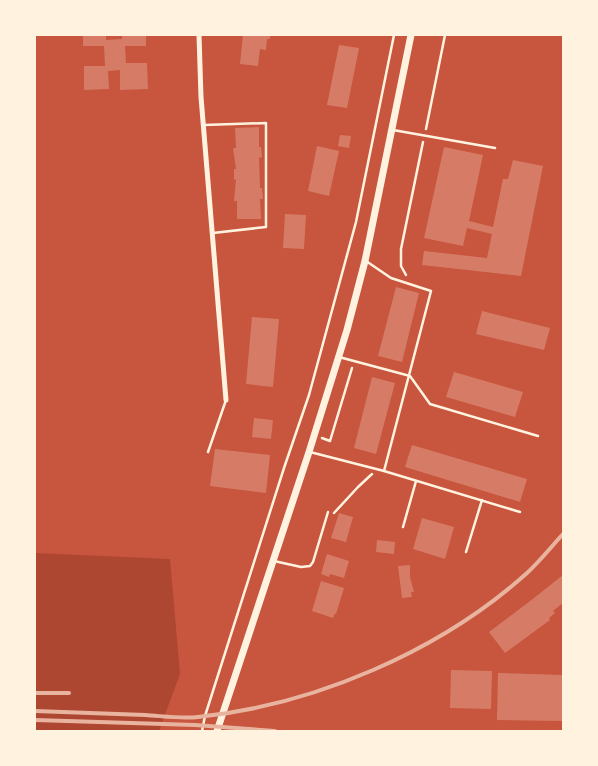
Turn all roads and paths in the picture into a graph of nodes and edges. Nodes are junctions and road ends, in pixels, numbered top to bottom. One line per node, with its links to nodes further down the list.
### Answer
1 (199, 35): 5 (street)
2 (394, 35): 16 (path)
3 (410, 35): 6 (street)
4 (445, 35): 7 (path)
5 (204, 125): 9 (street); 9 (lane)
6 (392, 130): 7 (lane); 10 (street)
7 (424, 136): 8 (lane); 11 (path)
8 (494, 148)
9 (212, 233): 15 (street)
10 (365, 260): 11 (lane); 12 (street)
11 (411, 285): 14 (lane)
12 (338, 357): 13 (lane); 17 (street)
13 (354, 361): 14 (lane); 17 (path)
14 (410, 376): 18 (lane); 21 (lane)
15 (226, 400): 19 (lane)
16 (297, 431): 17 (path); 29 (path)
17 (314, 435): 20 (street)
18 (538, 436)
19 (208, 452)
20 (309, 452): 21 (lane); 28 (street)
21 (384, 471): 22 (lane)
22 (416, 481): 23 (lane); 26 (lane)
23 (482, 500): 25 (lane); 27 (lane)
24 (328, 512): 28 (lane)
25 (520, 512)
26 (403, 528)
27 (466, 552)
28 (273, 560): 30 (street)
29 (202, 731)
30 (217, 731)

